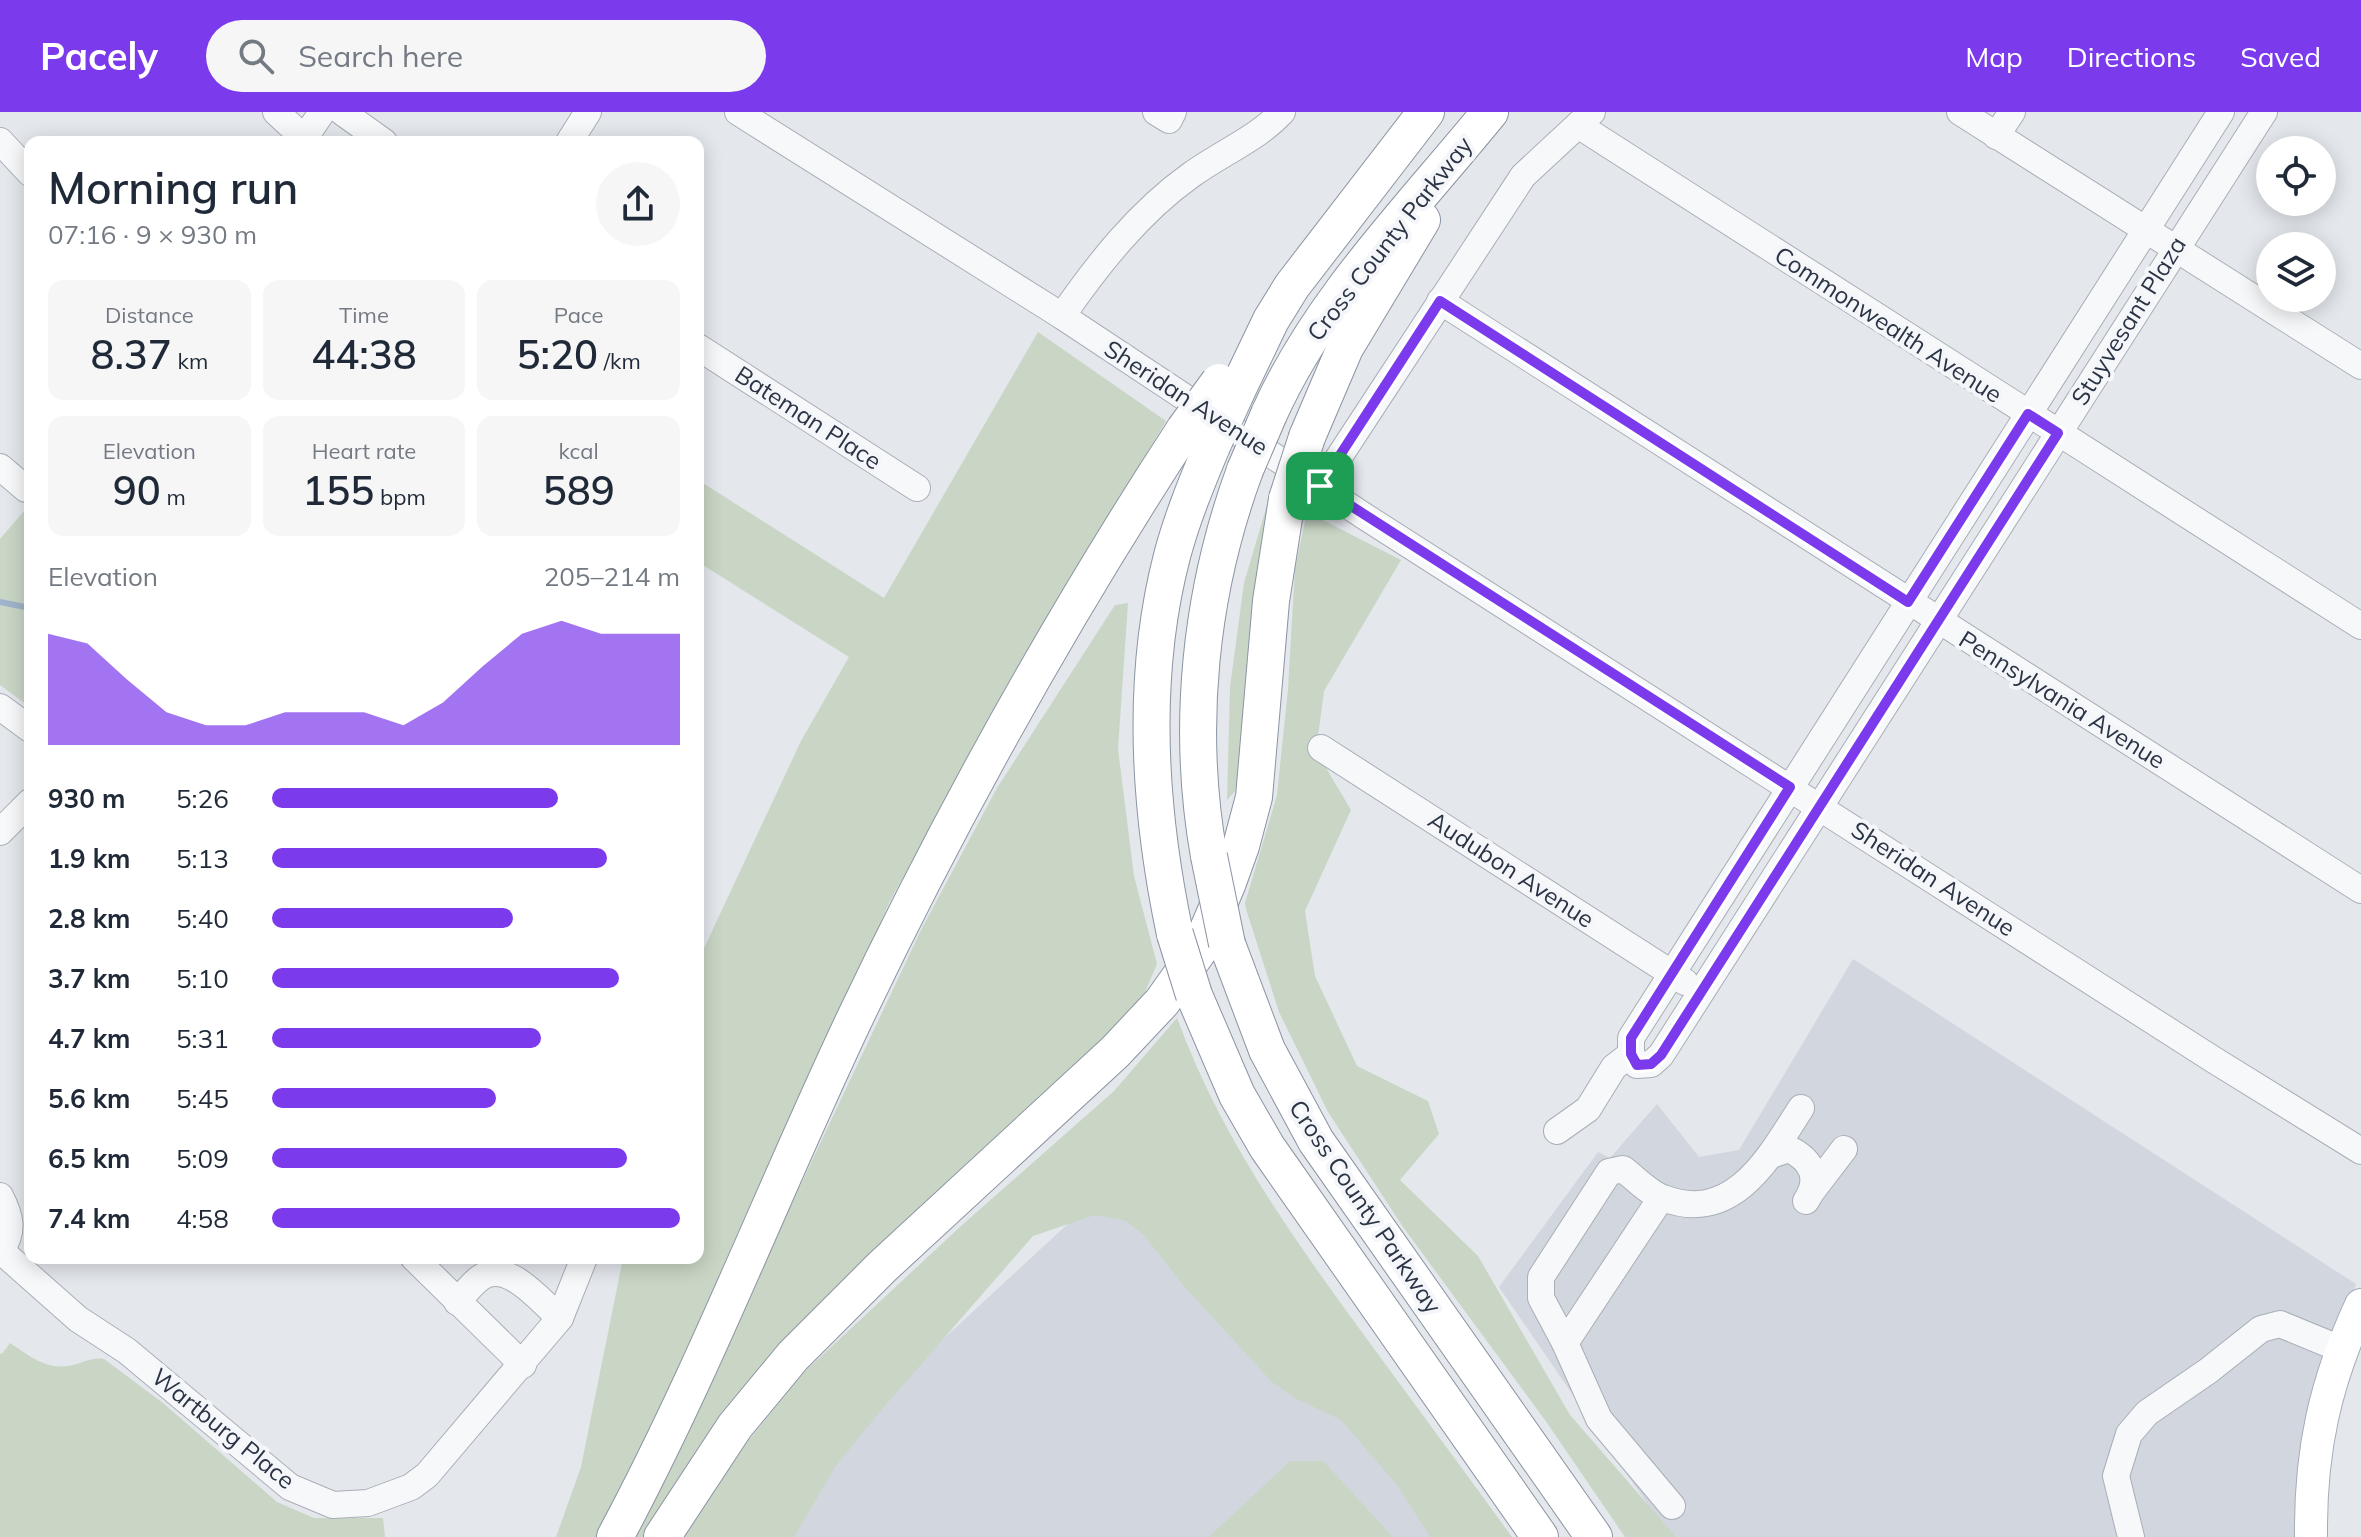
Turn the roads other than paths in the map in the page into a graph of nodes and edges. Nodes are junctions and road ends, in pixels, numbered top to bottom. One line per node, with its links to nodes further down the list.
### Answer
1 (276, 112): 14 (street)
2 (322, 112): 15 (street)
3 (342, 112): 16 (street)
4 (588, 112): 17 (street)
5 (738, 112): 25 (street, Sheridan Avenue)
6 (1282, 112): 25 (street)
7 (1426, 112): 30 (highway, Cross County Parkway, bridge)
8 (1490, 112): 20 (highway, Cross County Parkway)
9 (1960, 112): 18 (street)
10 (2012, 112): 18 (street)
11 (2221, 112): 22 (street, Stuyvesant Plaza)
12 (2264, 112): 23 (street, Stuyvesant Plaza)
13 (1585, 119): 24 (street); 28 (street, Commonwealth Avenue)
14 (300, 136)
15 (307, 136)
16 (376, 136)
17 (573, 136)
18 (1996, 136): 22 (street)
19 (0, 141): 21 (street)
20 (1466, 141): 34 (highway, bridge); 69 (highway, Cross County Parkway, bridge)
21 (24, 167)
22 (2145, 230): 23 (street); 28 (street, Stuyvesant Plaza)
23 (2175, 248): 27 (street); 29 (street, Stuyvesant Plaza)
24 (1440, 301): 34 (street); 35 (street, Pennsylvania Avenue)
25 (1062, 316): 34 (street, Sheridan Avenue)
26 (704, 351): 33 (street, Bateman Place)
27 (2361, 366)
28 (2028, 414): 29 (street, Commonwealth Avenue); 35 (street, Stuyvesant Plaza)
29 (2058, 433): 36 (street, Stuyvesant Plaza); 37 (street, Commonwealth Avenue)
30 (1198, 438): 66 (highway); 68 (highway, Cross County Parkway, bridge)
31 (0, 467): 32 (street)
32 (24, 487)
33 (917, 488)
34 (1304, 493): 41 (street, Sheridan Avenue); 67 (highway)
35 (1908, 602): 36 (street, Pennsylvania Avenue); 41 (street, Stuyvesant Plaza)
36 (1938, 621): 42 (street, Stuyvesant Plaza); 45 (street, Pennsylvania Avenue)
37 (2361, 626)
38 (0, 707): 39 (street)
39 (24, 725)
40 (1321, 748): 46 (street, Audubon Avenue)
41 (1790, 787): 42 (street, Sheridan Avenue); 46 (street, Stuyvesant Plaza)
42 (1819, 806): 47 (street, Stuyvesant Plaza); 52 (street, Sheridan Avenue)
43 (24, 808): 44 (street)
44 (0, 832)
45 (2361, 890)
46 (1672, 974): 47 (street, Audubon Avenue); 48 (street, Stuyvesant Plaza)
47 (1701, 991): 48 (street, Stuyvesant Plaza)
48 (1631, 1054): 50 (street)
49 (1801, 1108): 53 (street)
50 (1557, 1131)
51 (1844, 1149): 53 (street)
52 (2361, 1151)
53 (1771, 1155): 55 (street)
54 (0, 1196): 56 (street)
55 (1661, 1198): 62 (street); 62 (street)
56 (0, 1251): 64 (street, Wartburg Place)
57 (420, 1264): 59 (street)
58 (582, 1264): 61 (street, Wartburg Place)
59 (457, 1302): 61 (street); 64 (street)
60 (2361, 1305): 63 (main road)
61 (560, 1318): 64 (street, Wartburg Place)
62 (1565, 1343): 65 (street)
63 (2343, 1350): 70 (street); 71 (main road)
64 (523, 1365)
65 (1672, 1506)
66 (615, 1537)
67 (662, 1537)
68 (1540, 1537)
69 (1594, 1537)
70 (2131, 1537)
71 (2311, 1537)

